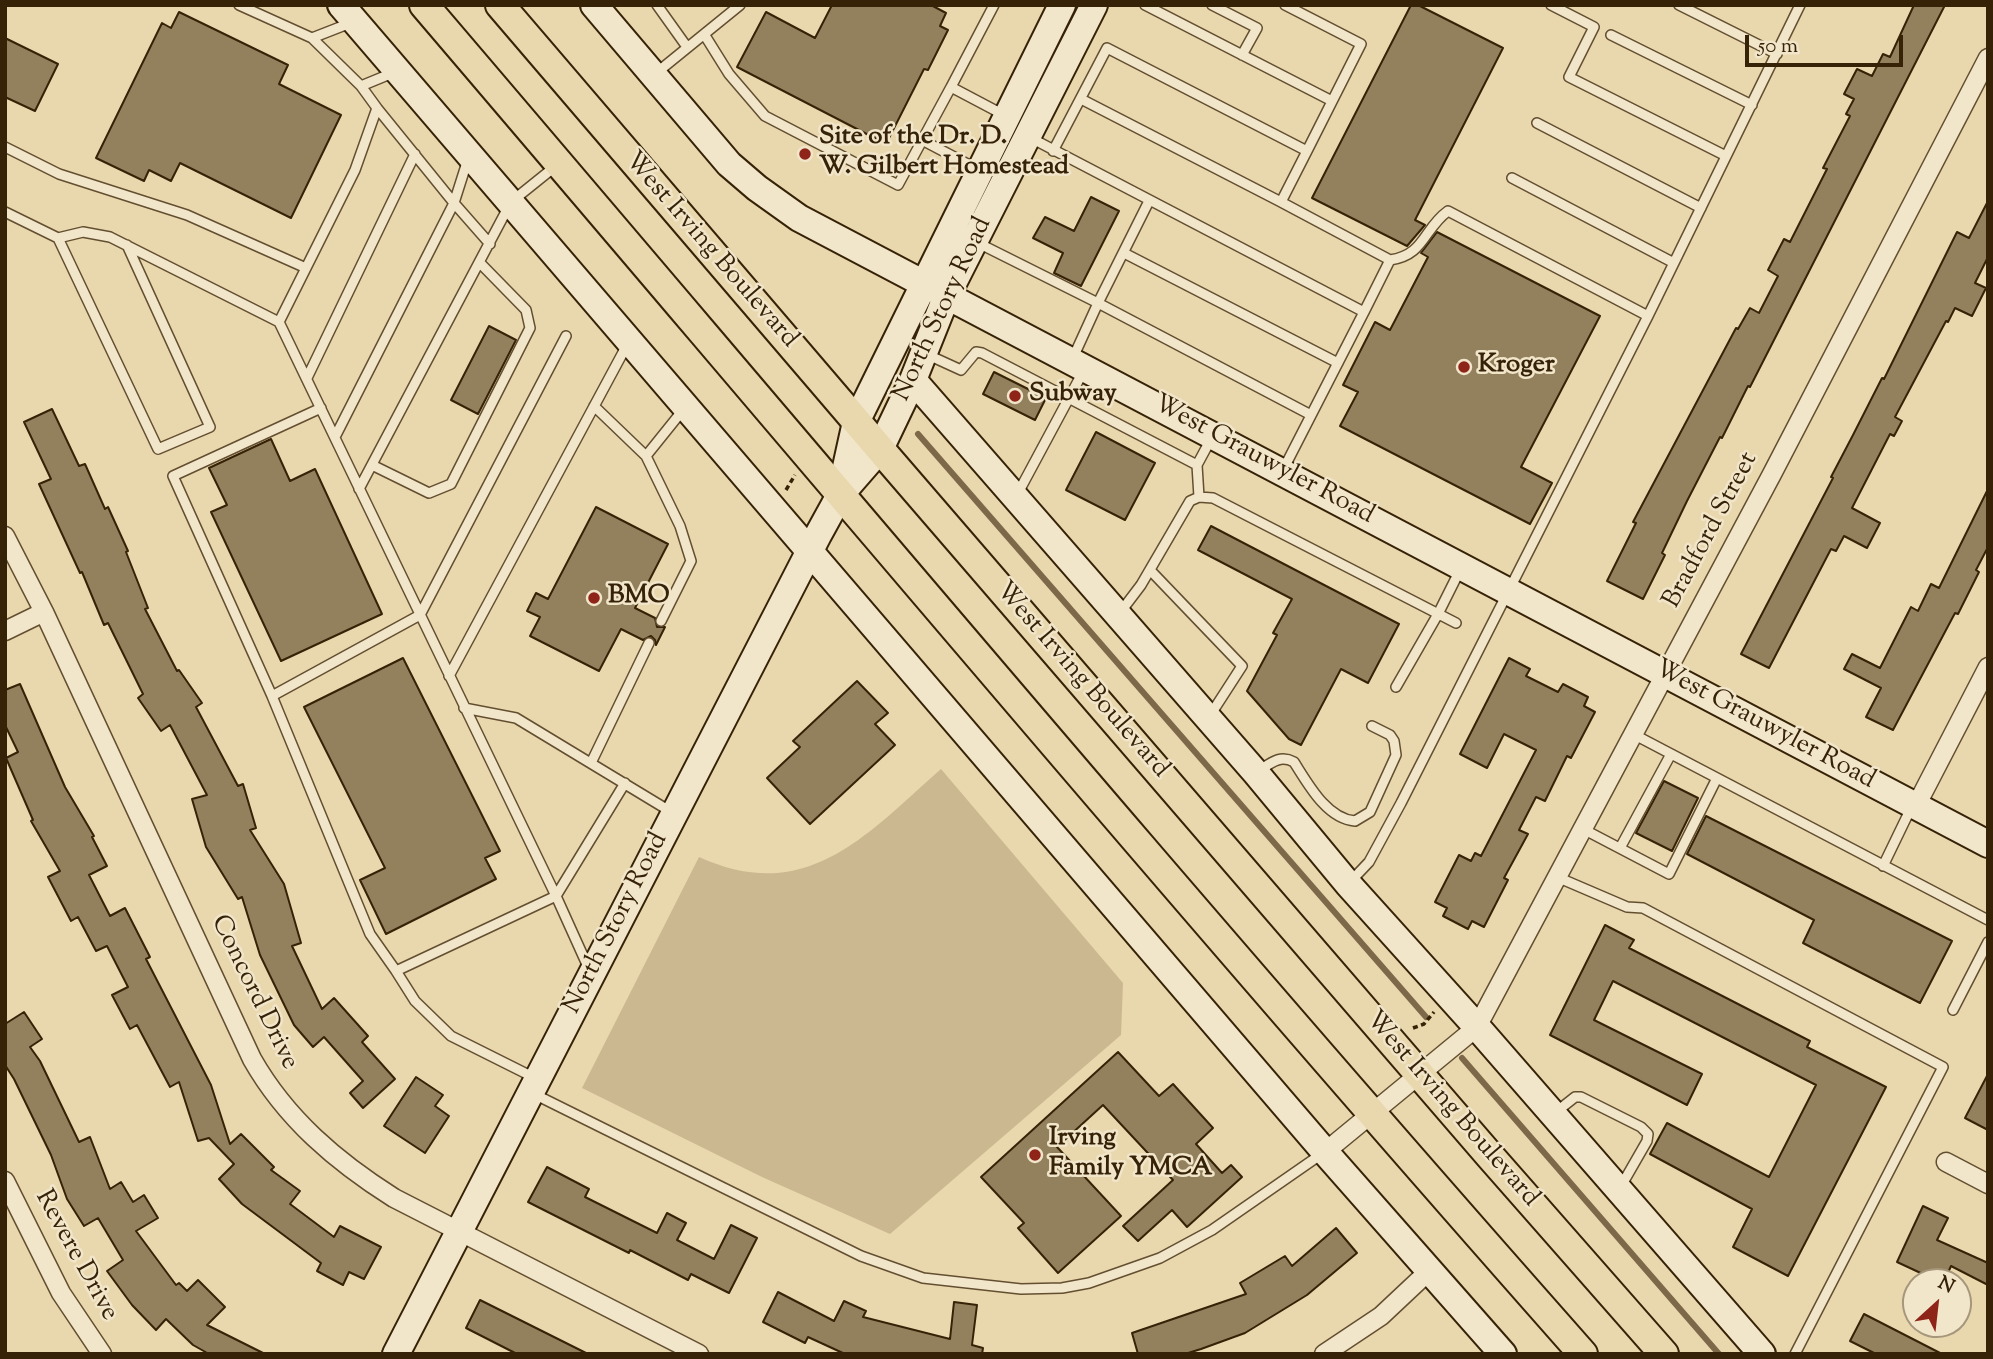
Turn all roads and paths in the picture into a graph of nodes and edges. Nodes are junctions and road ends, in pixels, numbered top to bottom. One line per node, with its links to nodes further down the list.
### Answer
1 (239, 5): 19 (lane)
2 (424, 5): 42 (main road)
3 (500, 5): 77 (main road, West Irving Boulevard)
4 (594, 5): 25 (main road, West Grauwyler Road)
5 (657, 5): 20 (lane)
6 (740, 5): 17 (lane)
7 (994, 5): 27 (lane)
8 (1062, 5): 32 (main road, North Story Road)
9 (1094, 5): 34 (main road, North Story Road)
10 (1144, 5): 22 (lane)
11 (1212, 5): 22 (lane)
12 (1285, 5): 29 (lane)
13 (1551, 5): 41 (lane)
14 (1679, 5): 21 (lane)
15 (1800, 5): 21 (lane)
16 (348, 13): 19 (lane); 24 (main road)
17 (704, 34): 20 (lane); 35 (lane)
18 (1611, 35): 30 (lane)
19 (312, 38): 26 (lane)
20 (687, 47): 25 (lane)
21 (1777, 54): 30 (lane)
22 (1242, 55): 29 (lane)
23 (1988, 58): 105 (street, Bradford Street)
24 (398, 70): 26 (lane); 40 (main road)
25 (653, 75): 60 (main road, West Grauwyler Road)
26 (361, 86): 31 (lane)
27 (951, 87): 32 (lane); 35 (lane)
28 (1081, 99): 37 (lane); 38 (lane); 47 (lane)
29 (1332, 101): 38 (lane)
30 (1752, 105): 41 (lane)
31 (377, 108): 39 (lane); 59 (lane)
32 (1007, 116): 43 (main road, North Story Road)
33 (1537, 123): 49 (lane)
34 (1027, 137): 37 (lane); 52 (main road, North Story Road)
35 (922, 140): 43 (lane)
36 (5, 147): 59 (lane)
37 (1053, 151): 45 (lane)
38 (1307, 151): 47 (lane)
39 (415, 153): 48 (lane); 70 (lane)
40 (469, 153): 46 (main road); 48 (lane)
41 (1726, 156): 49 (lane)
42 (559, 163): 46 (lane); 88 (main road)
43 (981, 171): 60 (main road, North Story Road)
44 (1512, 178): 58 (lane)
45 (1149, 201): 55 (lane); 62 (lane)
46 (511, 202): 53 (lane); 66 (main road)
47 (1281, 202): 56 (lane)
48 (454, 203): 53 (lane); 79 (lane)
49 (1701, 208): 58 (lane)
50 (5, 212): 51 (lane)
51 (58, 237): 54 (lane); 54 (lane)
52 (974, 241): 60 (main road, North Story Road); 61 (lane)
53 (489, 244): 57 (lane)
54 (127, 245): 64 (lane)
55 (1124, 253): 61 (lane); 68 (lane)
56 (1390, 260): 62 (lane); 63 (lane)
57 (480, 263): 82 (lane); 82 (lane)
58 (1674, 263): 63 (lane)
59 (306, 268): 64 (lane)
60 (936, 289): 67 (main road, North Story Road); 69 (main road, West Grauwyler Road); 77 (main road, North Story Road)
61 (1098, 303): 69 (lane); 76 (lane)
62 (1364, 313): 68 (lane)
63 (1648, 316): 95 (lane)
64 (279, 321): 70 (lane)
65 (566, 337): 98 (lane)
66 (629, 341): 73 (lane); 74 (main road)
67 (924, 353): 71 (main road, North Story Road); 72 (lane)
68 (1338, 363): 76 (lane)
69 (1078, 364): 72 (lane); 78 (main road, West Grauwyler Road)
70 (307, 378): 75 (lane)
71 (913, 380): 80 (main road, North Story Road); 90 (main road)
72 (1069, 397): 83 (lane); 90 (lane)
73 (594, 406): 81 (lane); 106 (lane)
74 (686, 407): 81 (lane); 92 (main road)
75 (321, 408): 79 (lane); 108 (lane)
76 (1311, 415): 84 (lane)
77 (856, 422): 80 (main road, West Irving Boulevard); 88 (main road, North Story Road)
78 (1213, 435): 83 (lane); 84 (main road, West Grauwyler Road)
79 (335, 437): 86 (lane)
80 (880, 449): 88 (main road, North Story Road); 135 (main road, West Irving Boulevard)
81 (646, 456): 100 (lane)
82 (372, 465): 86 (lane)
83 (1197, 465): 89 (lane)
84 (1283, 471): 93 (main road, West Grauwyler Road)
85 (796, 472): 87 (path)
86 (359, 489): 98 (lane)
87 (784, 495)
88 (839, 495): 92 (main road, North Story Road); 138 (main road)
89 (1199, 497): 94 (lane); 97 (lane)
90 (1015, 498): 99 (main road)
91 (5, 537): 96 (street, Concord Drive)
92 (810, 551): 119 (main road, North Story Road); 139 (main road)
93 (1461, 566): 95 (main road, West Grauwyler Road); 97 (lane)
94 (1150, 570): 99 (lane); 110 (lane)
95 (1509, 592): 105 (main road, West Grauwyler Road); 125 (lane)
96 (44, 612): 102 (street); 145 (street, Concord Drive)
97 (1438, 614): 101 (lane); 107 (lane)
98 (420, 615): 106 (lane); 108 (lane)
99 (1118, 616): 110 (main road)
100 (661, 621)
101 (1456, 623)
102 (5, 631)
103 (649, 643): 114 (lane)
104 (1988, 667): 118 (street)
105 (1665, 674): 112 (street, Bradford Street); 118 (main road, West Grauwyler Road)
106 (449, 676): 109 (lane)
107 (1396, 687)
108 (272, 696): 129 (lane)
109 (464, 708): 114 (lane); 126 (lane)
110 (1208, 718): 115 (main road)
111 (1372, 726): 115 (lane)
112 (1633, 734): 113 (lane); 120 (street, Bradford Street)
113 (1671, 754): 116 (lane); 122 (lane)
114 (591, 763): 117 (lane)
115 (1256, 774): 125 (main road)
116 (1717, 778): 122 (lane); 123 (lane)
117 (625, 783): 119 (lane); 126 (lane)
118 (1914, 806): 121 (main road, West Grauwyler Road); 123 (lane)
119 (674, 813): 130 (main road, North Story Road)
120 (1583, 829): 122 (lane); 124 (street, Bradford Street)
121 (1988, 844)
122 (1620, 848)
123 (1883, 866): 127 (lane)
124 (1557, 877): 133 (street, Bradford Street); 155 (lane)
125 (1348, 884): 133 (main road)
126 (556, 896): 129 (lane); 130 (lane)
127 (1988, 920)
128 (1988, 942): 132 (lane)
129 (396, 971): 136 (lane)
130 (591, 974): 136 (main road, North Story Road)
131 (1440, 1006): 134 (path)
132 (1953, 1010)
133 (1477, 1027): 135 (street); 137 (main road)
134 (1407, 1031)
135 (1419, 1074): 138 (street); 153 (main road, West Irving Boulevard)
136 (534, 1086): 139 (lane); 145 (main road, North Story Road)
137 (1553, 1114): 143 (main road); 143 (lane)
138 (1371, 1115): 139 (street); 152 (main road)
139 (1325, 1152): 146 (main road)
140 (1947, 1162): 142 (street)
141 (5, 1181): 144 (street, Revere Drive)
142 (1988, 1184)
143 (1619, 1190): 154 (main road)
144 (13, 1219): 147 (street, Revere Drive)
145 (460, 1231): 148 (main road, North Story Road); 149 (street, Concord Drive)
146 (1430, 1270): 150 (street); 151 (main road)
147 (102, 1354)
148 (396, 1354)
149 (699, 1354)
150 (1324, 1354)
151 (1503, 1354)
152 (1583, 1354)
153 (1664, 1354)
154 (1762, 1354)
155 (1795, 1354)

